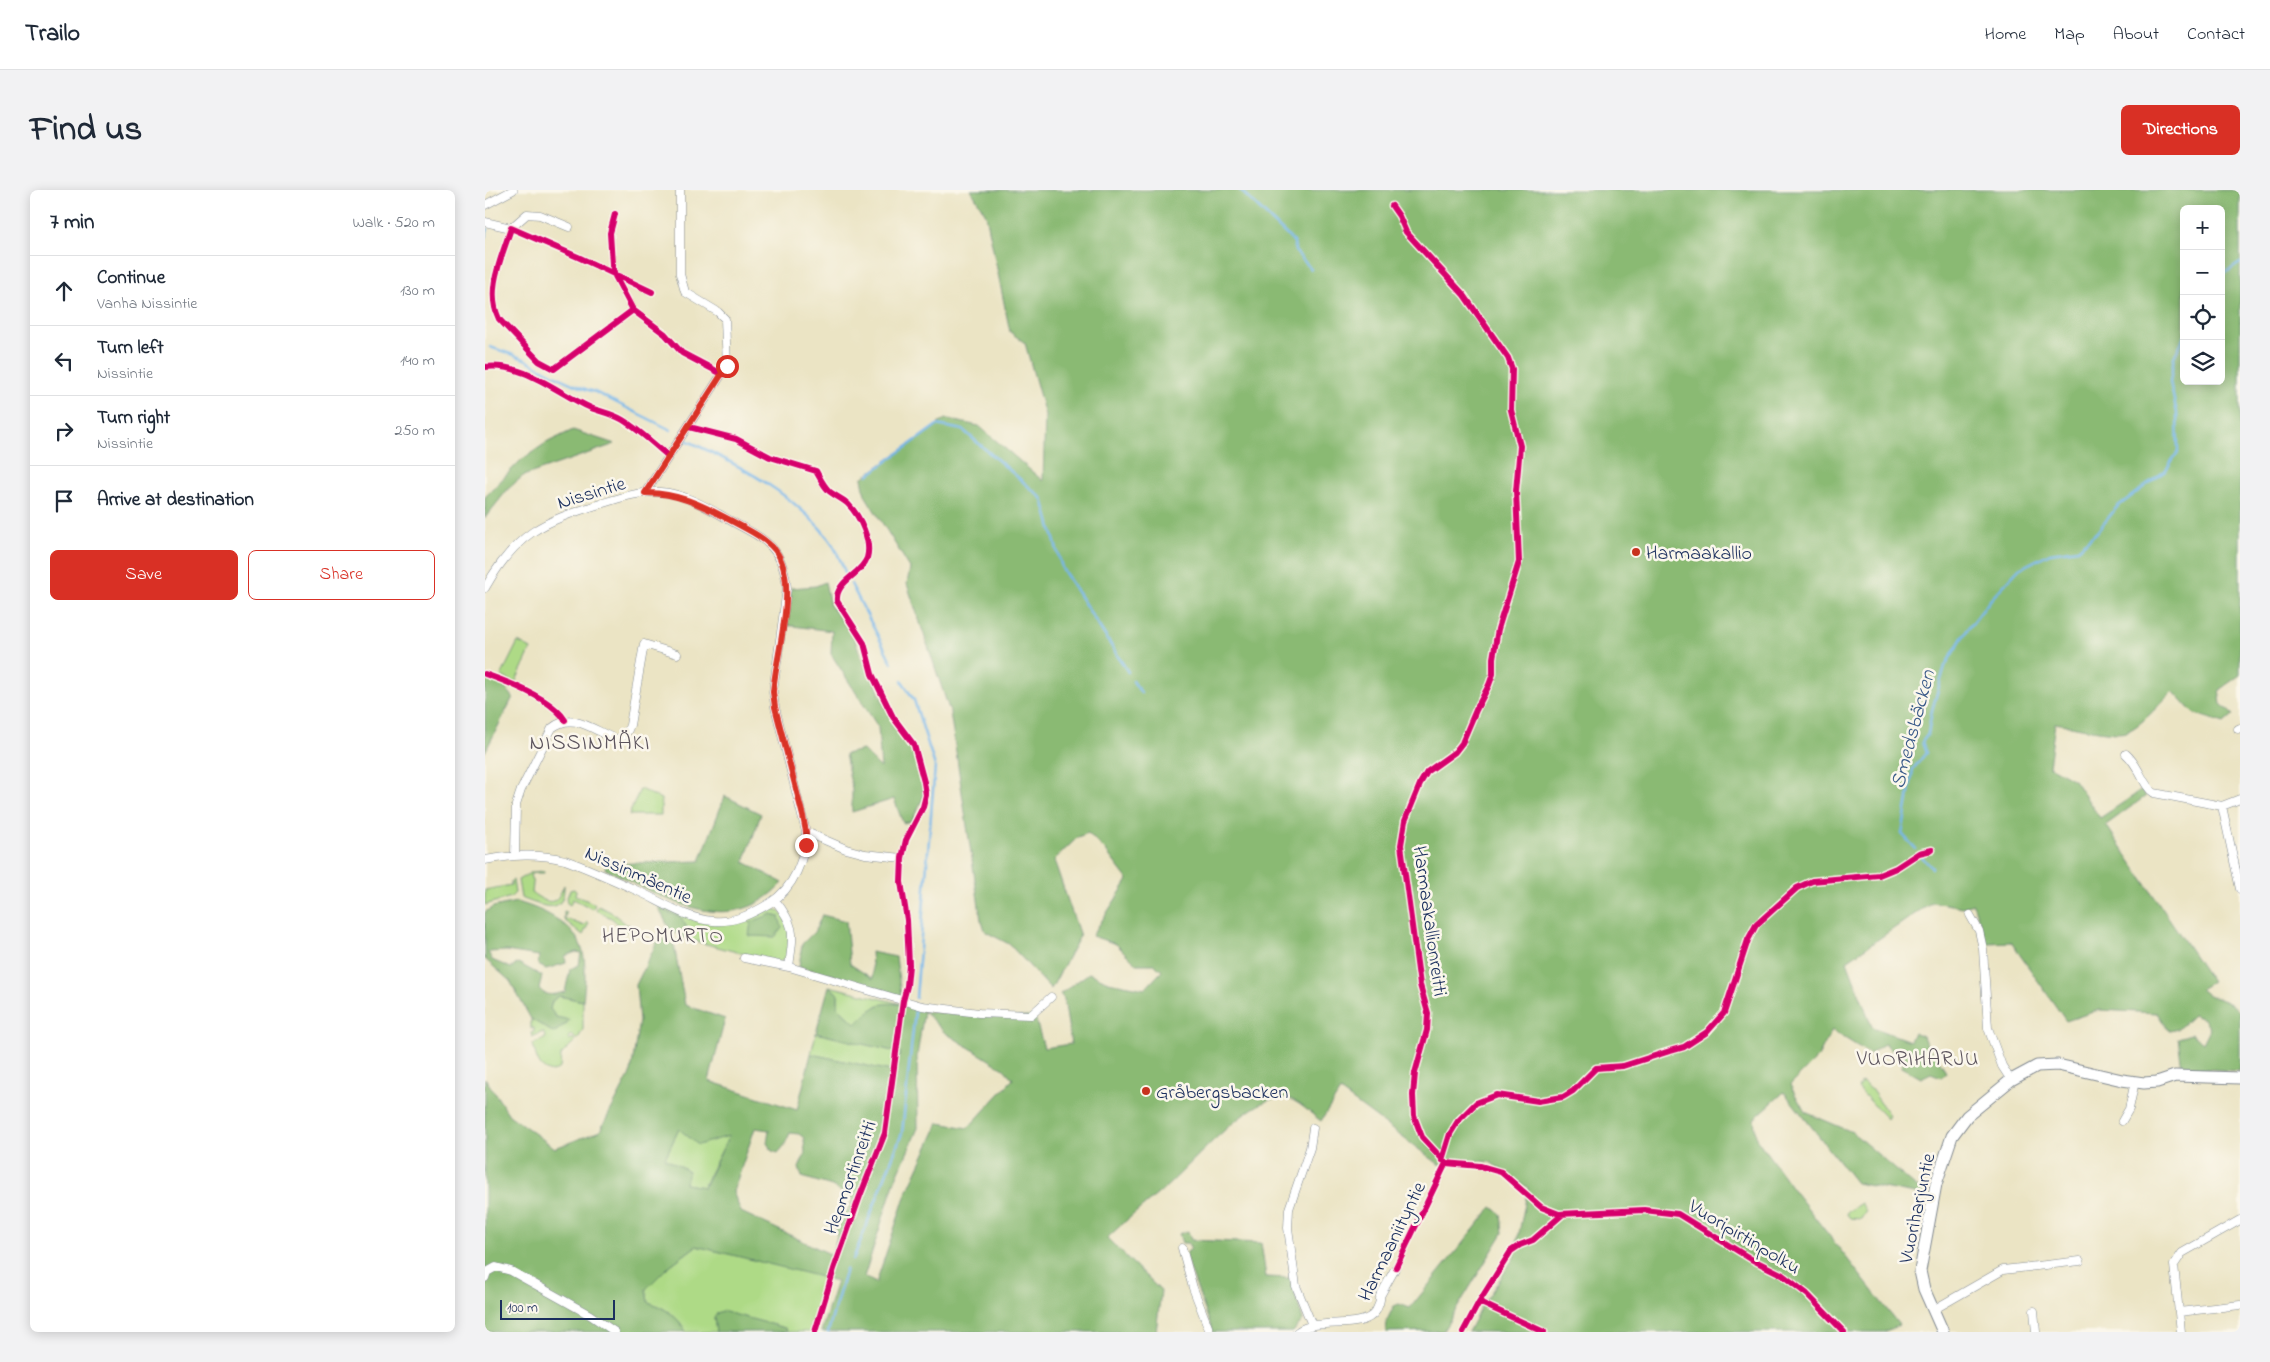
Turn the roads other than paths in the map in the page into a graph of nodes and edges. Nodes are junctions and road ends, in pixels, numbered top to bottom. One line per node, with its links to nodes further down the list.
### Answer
1 (513, 190): 3 (street)
2 (680, 190): 6 (street)
3 (485, 205)
4 (485, 222): 5 (street)
5 (569, 227)
6 (645, 493): 7 (street, Nissintie); 12 (street, Nissintie)
7 (485, 588)
8 (677, 654): 13 (street)
9 (2126, 754): 11 (street)
10 (2240, 799): 11 (street)
11 (2221, 806): 16 (street)
12 (806, 832): 14 (street); 17 (street, Nissintie)
13 (515, 855): 15 (street, Nissinmäentie); 17 (street, Nissinmäentie)
14 (902, 858)
15 (485, 860)
16 (2240, 889)
17 (775, 900): 20 (street)
18 (1970, 915): 23 (street)
19 (744, 958): 20 (street)
20 (789, 967): 21 (street)
21 (1051, 997)
22 (2240, 1078): 24 (street, Vuoriharjuntie)
23 (2011, 1080): 24 (street, Vuoriharjuntie); 33 (street, Vuoriharjuntie)
24 (2135, 1081): 25 (street)
25 (2122, 1121)
26 (1313, 1128): 36 (street)
27 (2240, 1220): 35 (street)
28 (1182, 1248): 38 (street)
29 (2080, 1261): 33 (street)
30 (1396, 1267): 36 (street, Harmaaniityntie)
31 (485, 1278): 37 (street)
32 (2240, 1305): 35 (street)
33 (1933, 1310): 40 (street, Vuoriharjuntie)
34 (2034, 1311): 41 (street)
35 (2179, 1312): 42 (street)
36 (1312, 1325): 39 (street, Harmaaniityntie)
37 (615, 1332)
38 (1210, 1332)
39 (1297, 1332)
40 (1943, 1332)
41 (2036, 1332)
42 (2181, 1332)

